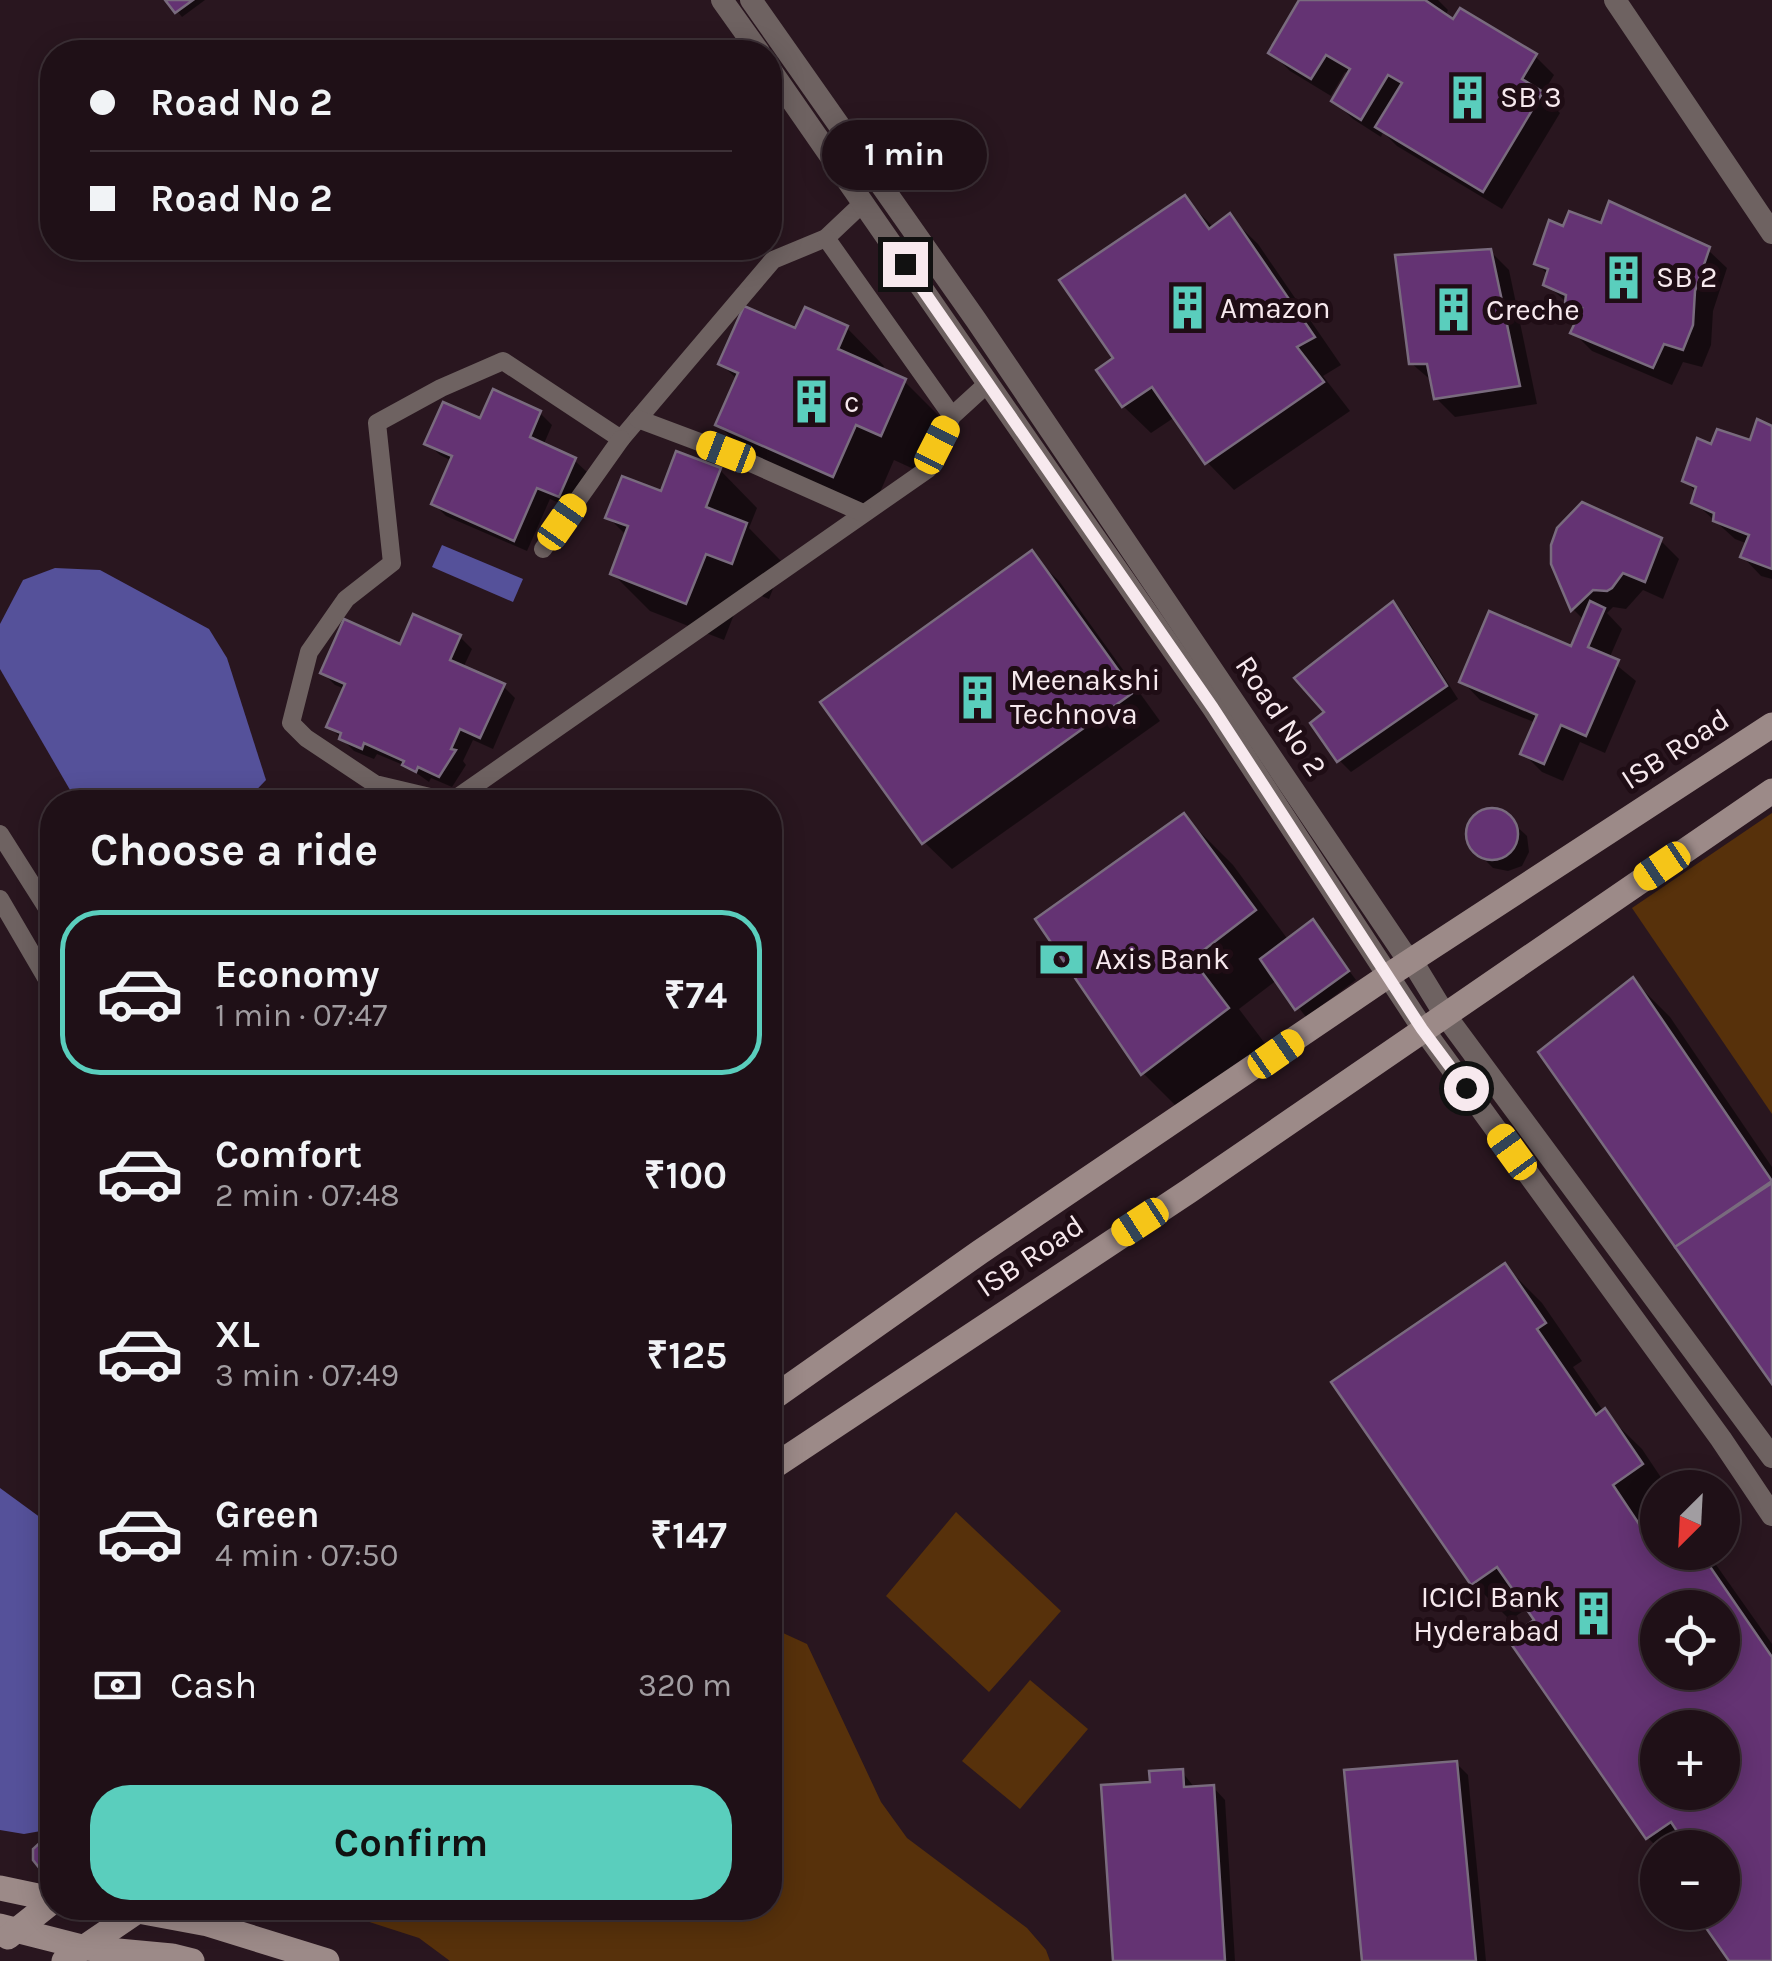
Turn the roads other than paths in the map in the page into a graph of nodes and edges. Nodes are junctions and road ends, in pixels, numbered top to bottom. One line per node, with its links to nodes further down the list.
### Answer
1 (722, 0): 4 (street)
2 (751, 0): 5 (street, Road No 2)
3 (1615, 0): 9 (street)
4 (750, 40)
5 (779, 40)
6 (782, 44): 26 (street, Road No 2)
7 (782, 86): 8 (street, Road No 2)
8 (863, 203): 10 (street); 13 (street, Road No 2)
9 (1772, 233)
10 (826, 238): 11 (street); 14 (street)
11 (782, 256)
12 (773, 260): 15 (street)
13 (988, 384): 14 (street); 28 (street, Road No 2)
14 (952, 416): 17 (street)
15 (638, 418): 16 (street); 17 (street)
16 (621, 439): 18 (street); 20 (street)
17 (863, 514): 21 (street)
18 (543, 549)
19 (1772, 725): 26 (main road, ISB Road)
20 (400, 790)
21 (468, 790)
22 (1772, 790): 29 (main road, ISB Road)
23 (0, 834): 24 (street)
24 (40, 897)
25 (0, 899): 27 (street)
26 (1412, 961): 28 (main road, ISB Road); 29 (street, Road No 2)
27 (40, 967)
28 (1390, 975): 30 (street, Road No 2); 31 (main road, ISB Road)
29 (1445, 1015): 30 (main road, ISB Road); 32 (street, Road No 2)
30 (1422, 1029): 33 (main road, ISB Road); 34 (street, Road No 2)
31 (782, 1392)
32 (1772, 1457)
33 (782, 1462)
34 (1772, 1515)
35 (0, 1872): 36 (main road)
36 (40, 1880)
37 (0, 1888): 38 (main road)
38 (40, 1897)
39 (40, 1909): 42 (main road)
40 (119, 1920): 43 (main road)
41 (190, 1920): 45 (main road)
42 (5, 1934): 43 (main road)
43 (75, 1955): 44 (main road)
44 (192, 1961)
45 (326, 1961)

